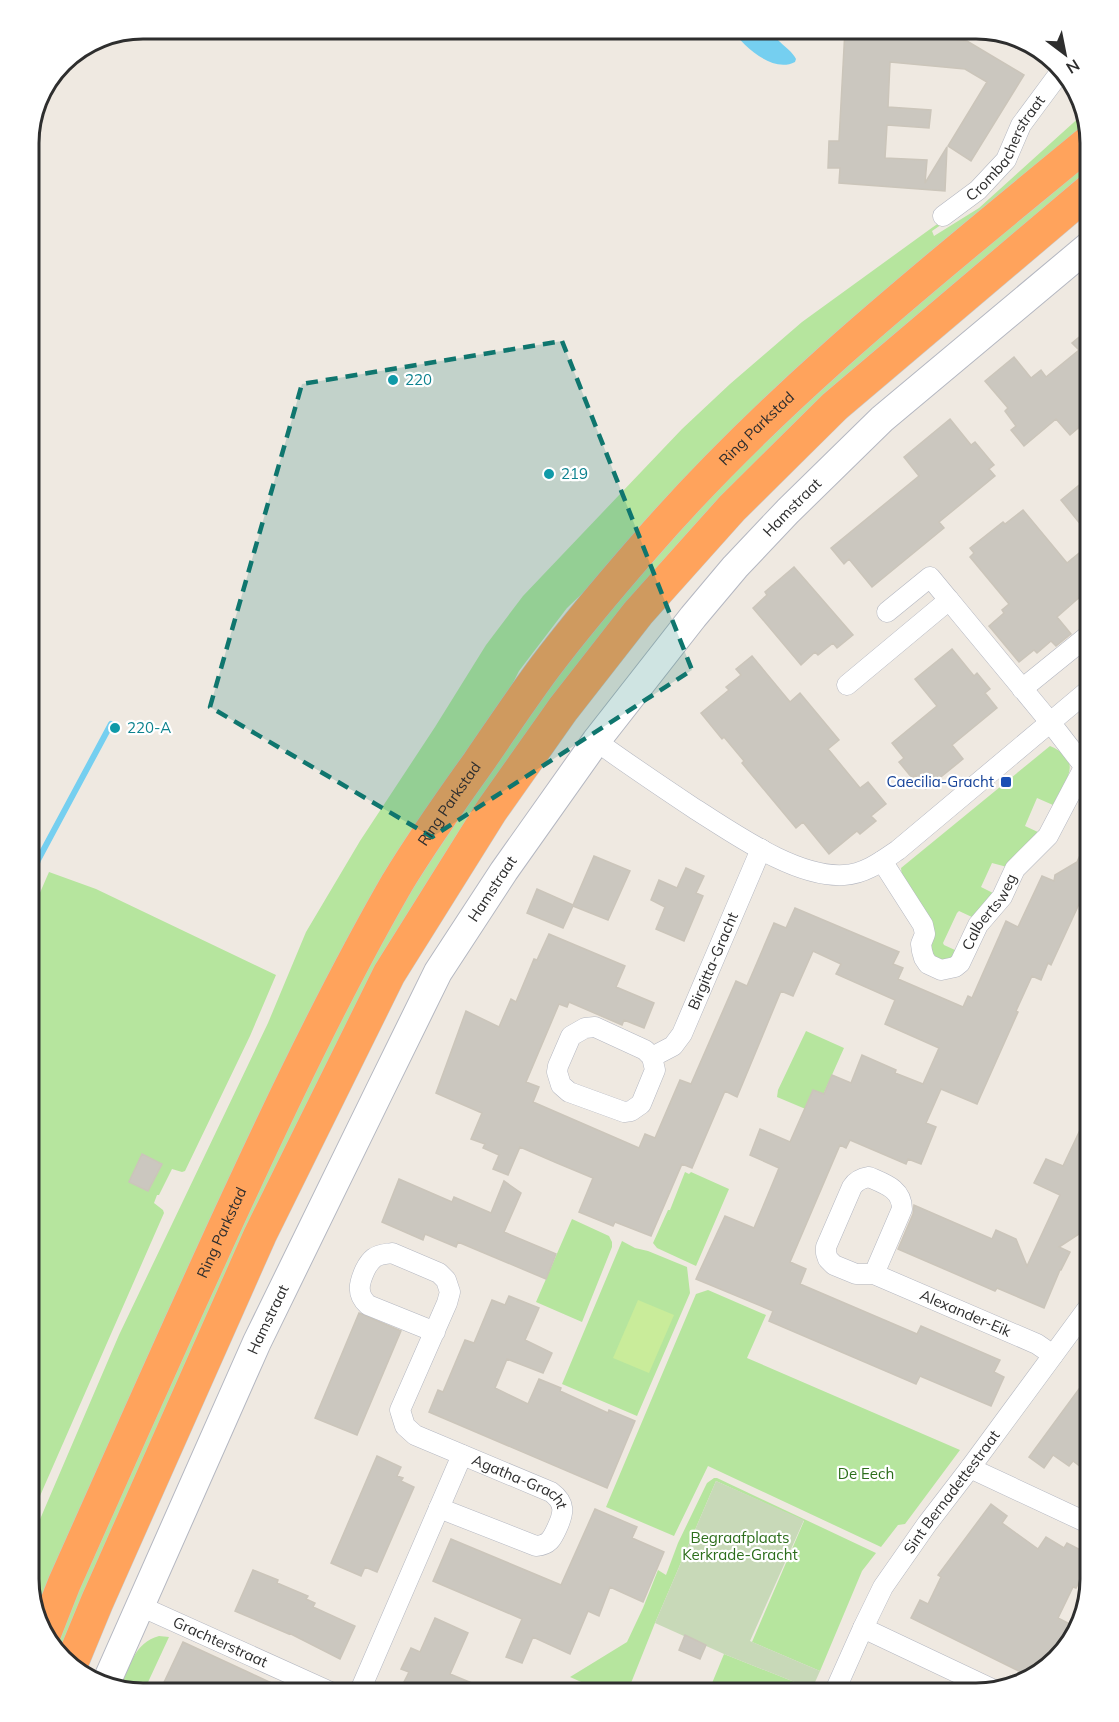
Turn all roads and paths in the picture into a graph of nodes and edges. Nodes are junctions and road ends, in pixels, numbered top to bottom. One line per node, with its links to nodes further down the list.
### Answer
1 (1051, 84): 4 (street, Crombacherstraat)
2 (1080, 149): 28 (highway, Ring Parkstad)
3 (1080, 198): 30 (highway)
4 (943, 216)
5 (1080, 253): 13 (street, Hamstraat)
6 (949, 600): 7 (street); 9 (street); 10 (street)
7 (887, 612)
8 (1080, 642): 10 (street)
9 (847, 685)
10 (1022, 688): 12 (street)
11 (1080, 697): 12 (street)
12 (1050, 722): 14 (street, Calbertsweg); 17 (street)
13 (596, 741): 16 (street); 27 (street, Hamstraat)
14 (1080, 754)
15 (1080, 774): 17 (street, Calbertsweg)
16 (761, 849): 17 (street); 18 (street, Birgitta-Gracht)
17 (882, 861)
18 (652, 1058): 18 (street)
19 (874, 1274): 19 (street, Alexander-Eik); 22 (street, Alexander-Eik)
20 (1080, 1319): 22 (street, Sint Bernadettestraat)
21 (435, 1332): 21 (street, Agatha-Gracht); 23 (street, Agatha-Gracht)
22 (1053, 1355): 24 (street, Sint Bernadettestraat)
23 (462, 1455): 25 (street, Agatha-Gracht); 25 (street, Agatha-Gracht)
24 (970, 1468): 26 (street); 29 (street, Sint Bernadettestraat)
25 (440, 1508): 33 (street, Agatha-Gracht)
26 (1080, 1519)
27 (140, 1606): 31 (street, Hamstraat); 32 (street, Grachterstraat)
28 (49, 1623)
29 (862, 1628): 34 (street, Sint Bernadettestraat); 35 (street)
30 (74, 1657)
31 (109, 1677)
32 (311, 1683)
33 (363, 1683)
34 (839, 1683)
35 (979, 1683)

